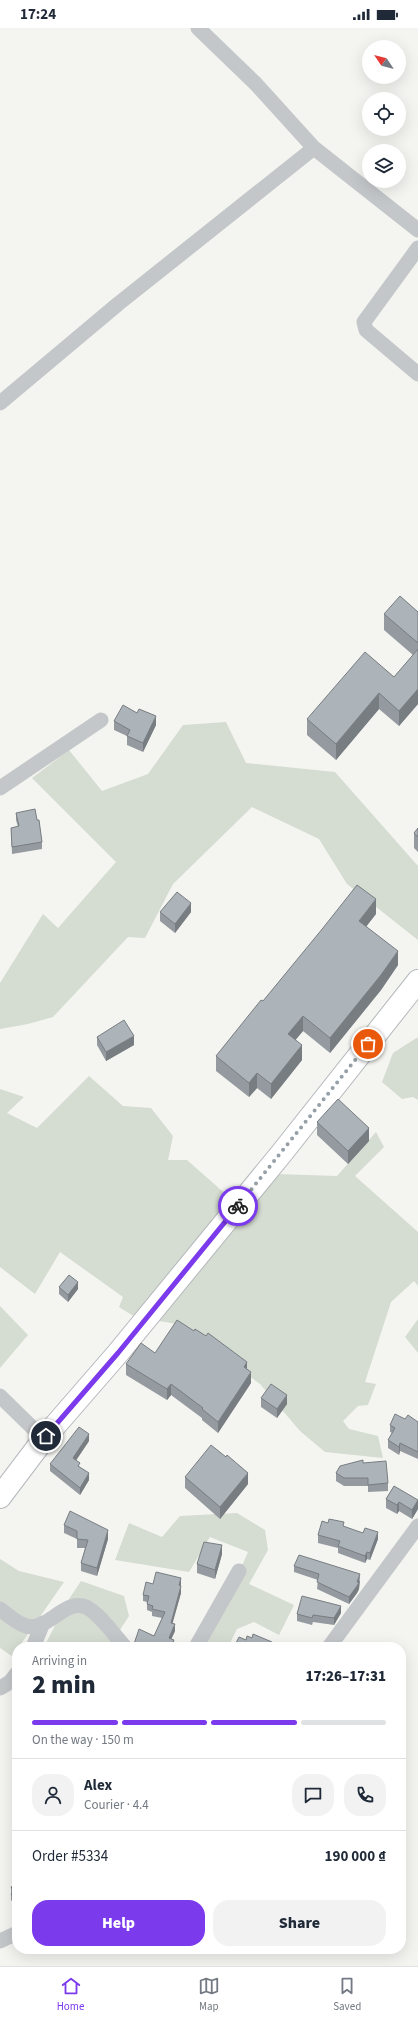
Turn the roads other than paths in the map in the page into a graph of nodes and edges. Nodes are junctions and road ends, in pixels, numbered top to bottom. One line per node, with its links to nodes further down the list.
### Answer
1 (198, 28): 2 (street)
2 (314, 148): 3 (street); 6 (street)
3 (418, 230)
4 (418, 248): 5 (street)
5 (418, 374)
6 (0, 403)
7 (101, 720): 8 (street)
8 (0, 788)
9 (418, 981): 11 (main road)
10 (0, 1396): 11 (street)
11 (44, 1439): 12 (main road)
12 (0, 1497)
13 (418, 1526): 20 (street)
14 (239, 1570): 19 (street)
15 (0, 1609): 16 (street)
16 (43, 1623): 17 (street); 18 (street)
17 (35, 1642)
18 (121, 1642)
19 (199, 1642)
20 (333, 1642)
21 (12, 1679): 22 (street)
22 (0, 1688)
23 (12, 1935): 24 (street)
24 (0, 1941)

